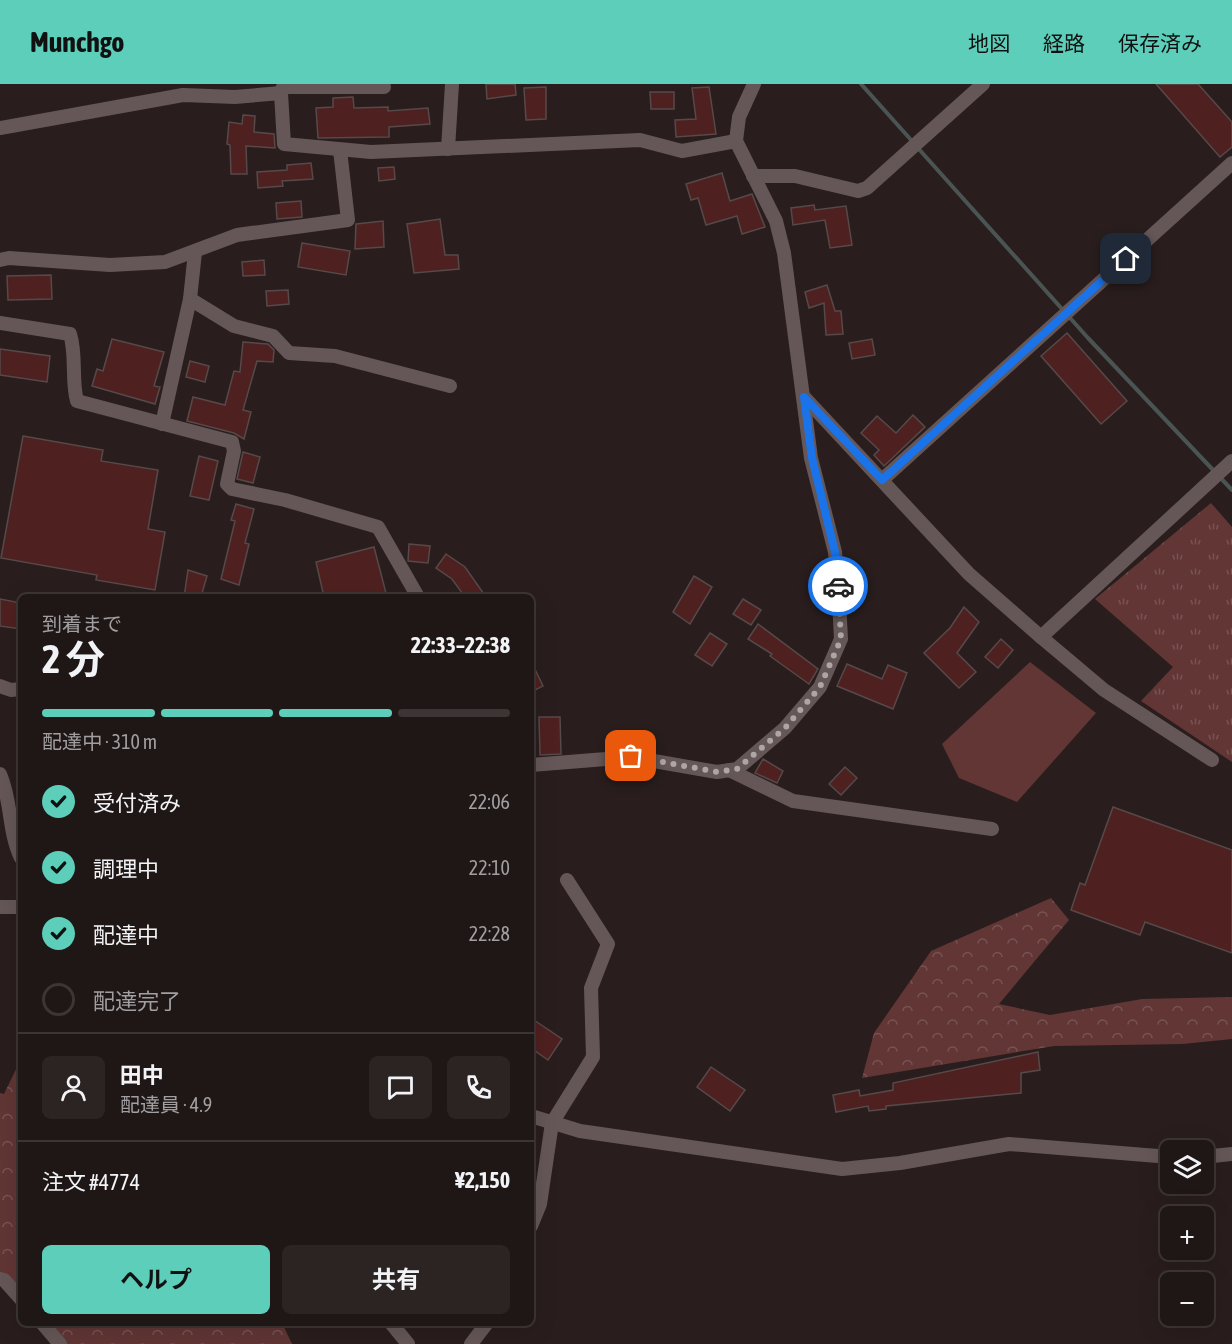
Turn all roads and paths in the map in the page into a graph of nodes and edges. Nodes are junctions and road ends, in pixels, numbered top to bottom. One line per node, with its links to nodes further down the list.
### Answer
1 (452, 84): 9 (street)
2 (754, 84): 8 (street)
3 (983, 84): 12 (street)
4 (329, 85): 5 (street); 6 (street)
5 (384, 87)
6 (281, 93): 7 (street); 10 (street)
7 (0, 128)
8 (736, 141): 9 (street); 12 (street)
9 (448, 149): 10 (street)
10 (340, 150): 13 (street)
11 (1232, 163): 21 (street)
12 (753, 176): 18 (street)
13 (195, 252): 14 (street); 15 (street)
14 (0, 260)
15 (190, 299): 17 (street); 19 (street)
16 (0, 323): 19 (street)
17 (450, 386)
18 (804, 397): 21 (street); 28 (street)
19 (162, 424): 22 (street)
20 (1228, 465): 23 (street)
21 (882, 480): 23 (street)
22 (416, 594)
23 (1041, 637): 26 (street)
24 (0, 686): 25 (street)
25 (18, 689)
26 (1212, 760)
27 (534, 765): 28 (street)
28 (729, 770): 30 (street)
29 (0, 774): 31 (street)
30 (992, 830)
31 (18, 852)
32 (567, 880): 36 (street)
33 (0, 907): 34 (street)
34 (18, 907)
35 (534, 1117): 36 (street)
36 (552, 1123): 38 (street); 40 (street)
37 (1232, 1154): 39 (street)
38 (1160, 1156)
39 (1214, 1156)
40 (534, 1219)
41 (0, 1279): 42 (street)
42 (18, 1296)
43 (45, 1326): 46 (street)
44 (393, 1326): 47 (street)
45 (485, 1326): 48 (street)
46 (60, 1344)
47 (408, 1344)
48 (471, 1344)

